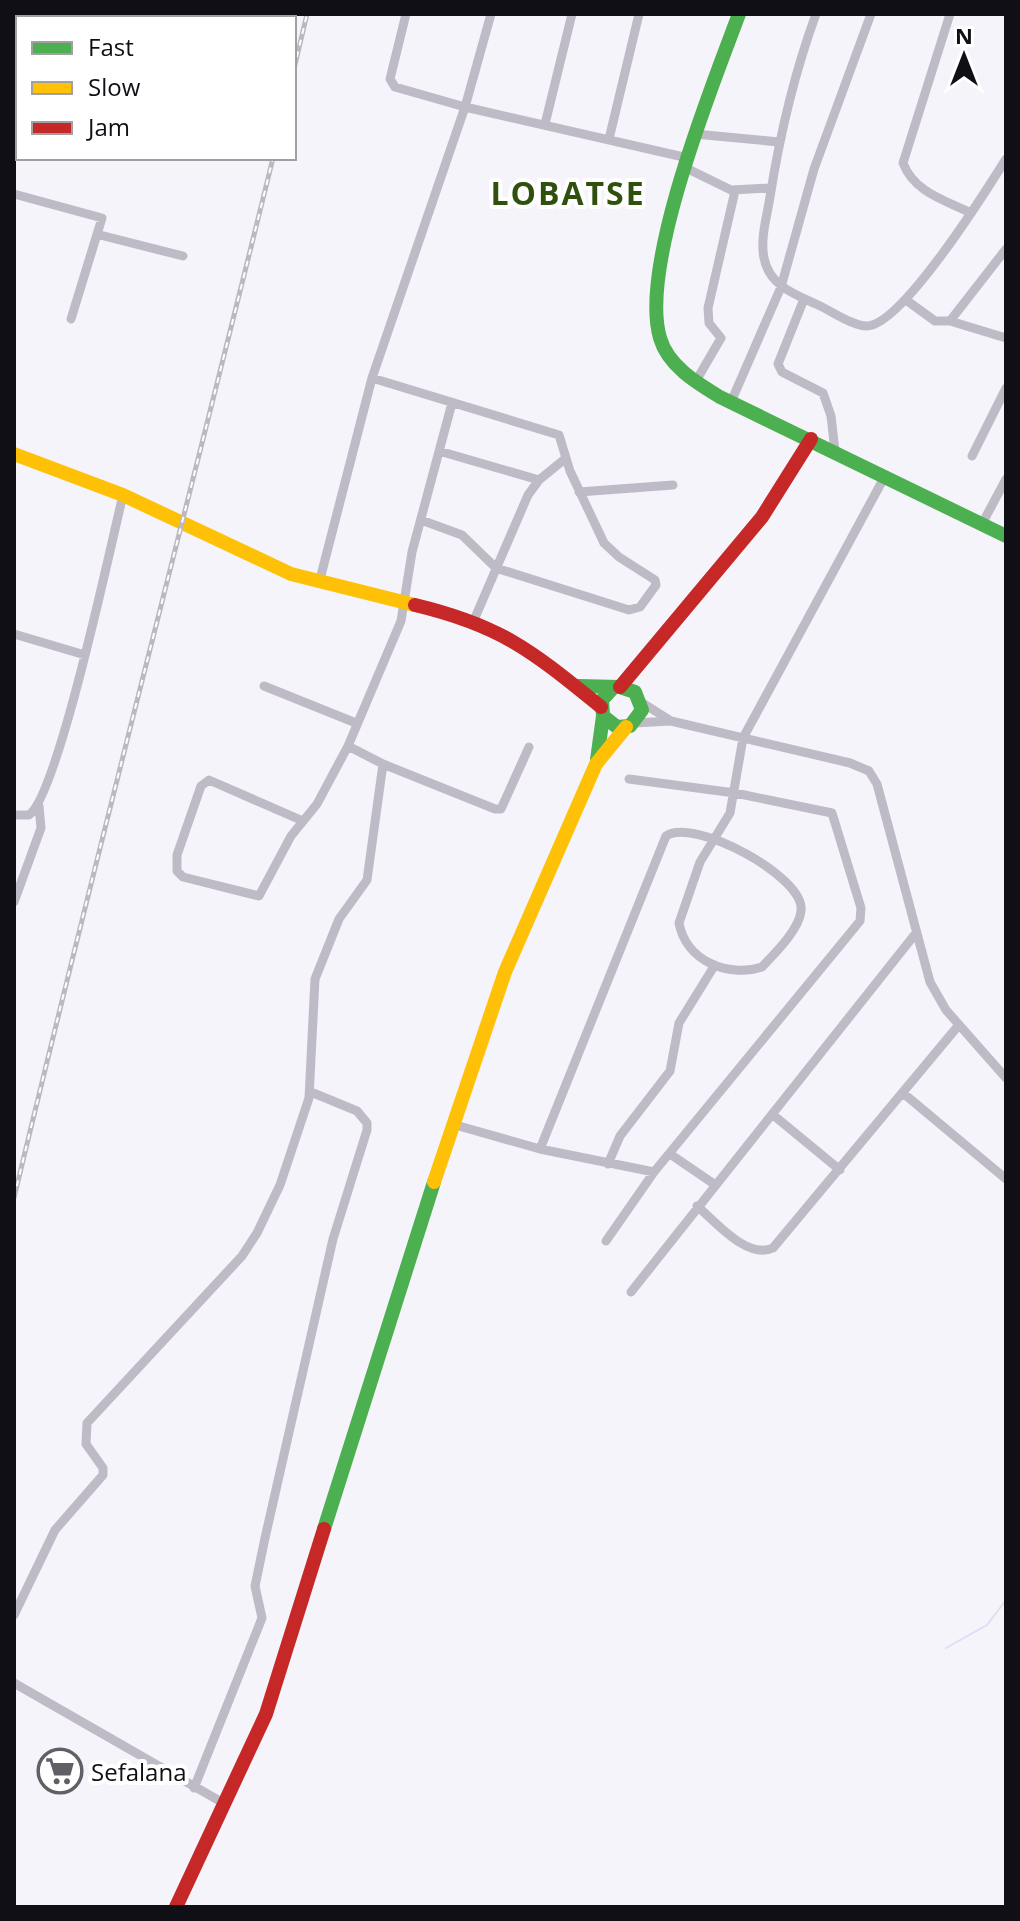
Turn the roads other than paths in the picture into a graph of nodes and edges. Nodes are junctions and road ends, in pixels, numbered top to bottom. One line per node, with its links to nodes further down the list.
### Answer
1 (406, 14): 9 (street)
2 (491, 14): 9 (street)
3 (572, 14): 10 (street)
4 (639, 14): 12 (street)
5 (739, 14): 11 (main road)
6 (816, 14): 13 (street)
7 (871, 14): 23 (street)
8 (950, 14): 19 (street)
9 (465, 107): 10 (street); 29 (street)
10 (545, 124): 12 (street)
11 (695, 134): 13 (street); 15 (main road)
12 (609, 139): 15 (street)
13 (779, 142): 16 (street)
14 (1006, 159): 19 (street)
15 (687, 163): 17 (street); 30 (main road)
16 (771, 188): 17 (street); 23 (street)
17 (735, 191): 30 (street)
18 (14, 194): 20 (street)
19 (971, 213): 25 (street)
20 (100, 235): 22 (street); 26 (street)
21 (1006, 249): 27 (street)
22 (183, 256)
23 (781, 287): 24 (street); 32 (street)
24 (804, 299): 25 (street); 37 (street)
25 (906, 300): 27 (street)
26 (71, 319)
27 (950, 321): 28 (street)
28 (1006, 338)
29 (372, 378): 33 (street); 52 (street)
30 (696, 381): 32 (main road)
31 (1006, 388): 39 (street)
32 (731, 402): 34 (main road)
33 (452, 403): 36 (street); 40 (street)
34 (792, 431): 35 (main road); 41 (main road)
35 (811, 439): 37 (main road); 41 (main road)
36 (439, 451): 44 (street); 48 (street)
37 (835, 451): 41 (main road); 42 (main road)
38 (14, 454): 47 (main road)
39 (972, 456)
40 (566, 458): 44 (street); 46 (street)
41 (795, 467): 57 (main road)
42 (885, 476): 49 (main road); 66 (street)
43 (1006, 479): 49 (street)
44 (539, 480): 51 (street)
45 (673, 485): 46 (street)
46 (579, 492): 51 (street)
47 (123, 495): 52 (main road); 56 (street)
48 (421, 520): 51 (street); 53 (street)
49 (982, 524): 50 (main road)
50 (1006, 536)
51 (496, 568): 54 (street)
52 (319, 583): 53 (main road)
53 (404, 603): 54 (main road); 64 (street)
54 (474, 620): 59 (main road)
55 (14, 634): 56 (street)
56 (85, 655): 73 (street)
57 (644, 662): 60 (main road); 61 (main road)
58 (264, 686): 64 (street)
59 (578, 686): 60 (main road); 62 (main road)
60 (616, 688): 61 (main road); 62 (main road)
61 (640, 700): 63 (street); 65 (main road)
62 (602, 712): 65 (main road); 70 (main road)
63 (671, 721): 65 (street); 66 (street)
64 (356, 723): 67 (street)
65 (630, 725): 70 (main road)
66 (743, 738): 72 (street); 78 (street)
67 (348, 746): 69 (street); 75 (street)
68 (529, 747): 69 (street)
69 (383, 764): 82 (street)
70 (596, 764): 85 (main road)
71 (629, 779): 72 (street)
72 (735, 793): 76 (street); 87 (street)
73 (39, 806): 74 (street); 77 (street)
74 (14, 815)
75 (303, 821): 75 (street)
76 (717, 839): 79 (street); 79 (street); 86 (street)
77 (14, 902)
78 (916, 933): 80 (street); 84 (street)
79 (713, 968): 88 (street)
80 (958, 1026): 81 (street); 83 (street)
81 (1006, 1078)
82 (311, 1092): 96 (street); 98 (street)
83 (903, 1093): 89 (street); 91 (street)
84 (772, 1114): 89 (street); 92 (street)
85 (452, 1124): 86 (street); 99 (main road)
86 (540, 1149): 88 (street)
87 (670, 1154): 90 (street); 92 (street)
88 (608, 1164): 90 (street)
89 (840, 1170): 93 (street)
90 (654, 1172): 94 (street)
91 (1006, 1179)
92 (714, 1184): 93 (street)
93 (697, 1206): 95 (street)
94 (606, 1241)
95 (631, 1292)
96 (14, 1615)
97 (14, 1683): 98 (street)
98 (194, 1788): 99 (street)
99 (225, 1804): 100 (main road)
100 (176, 1907)

